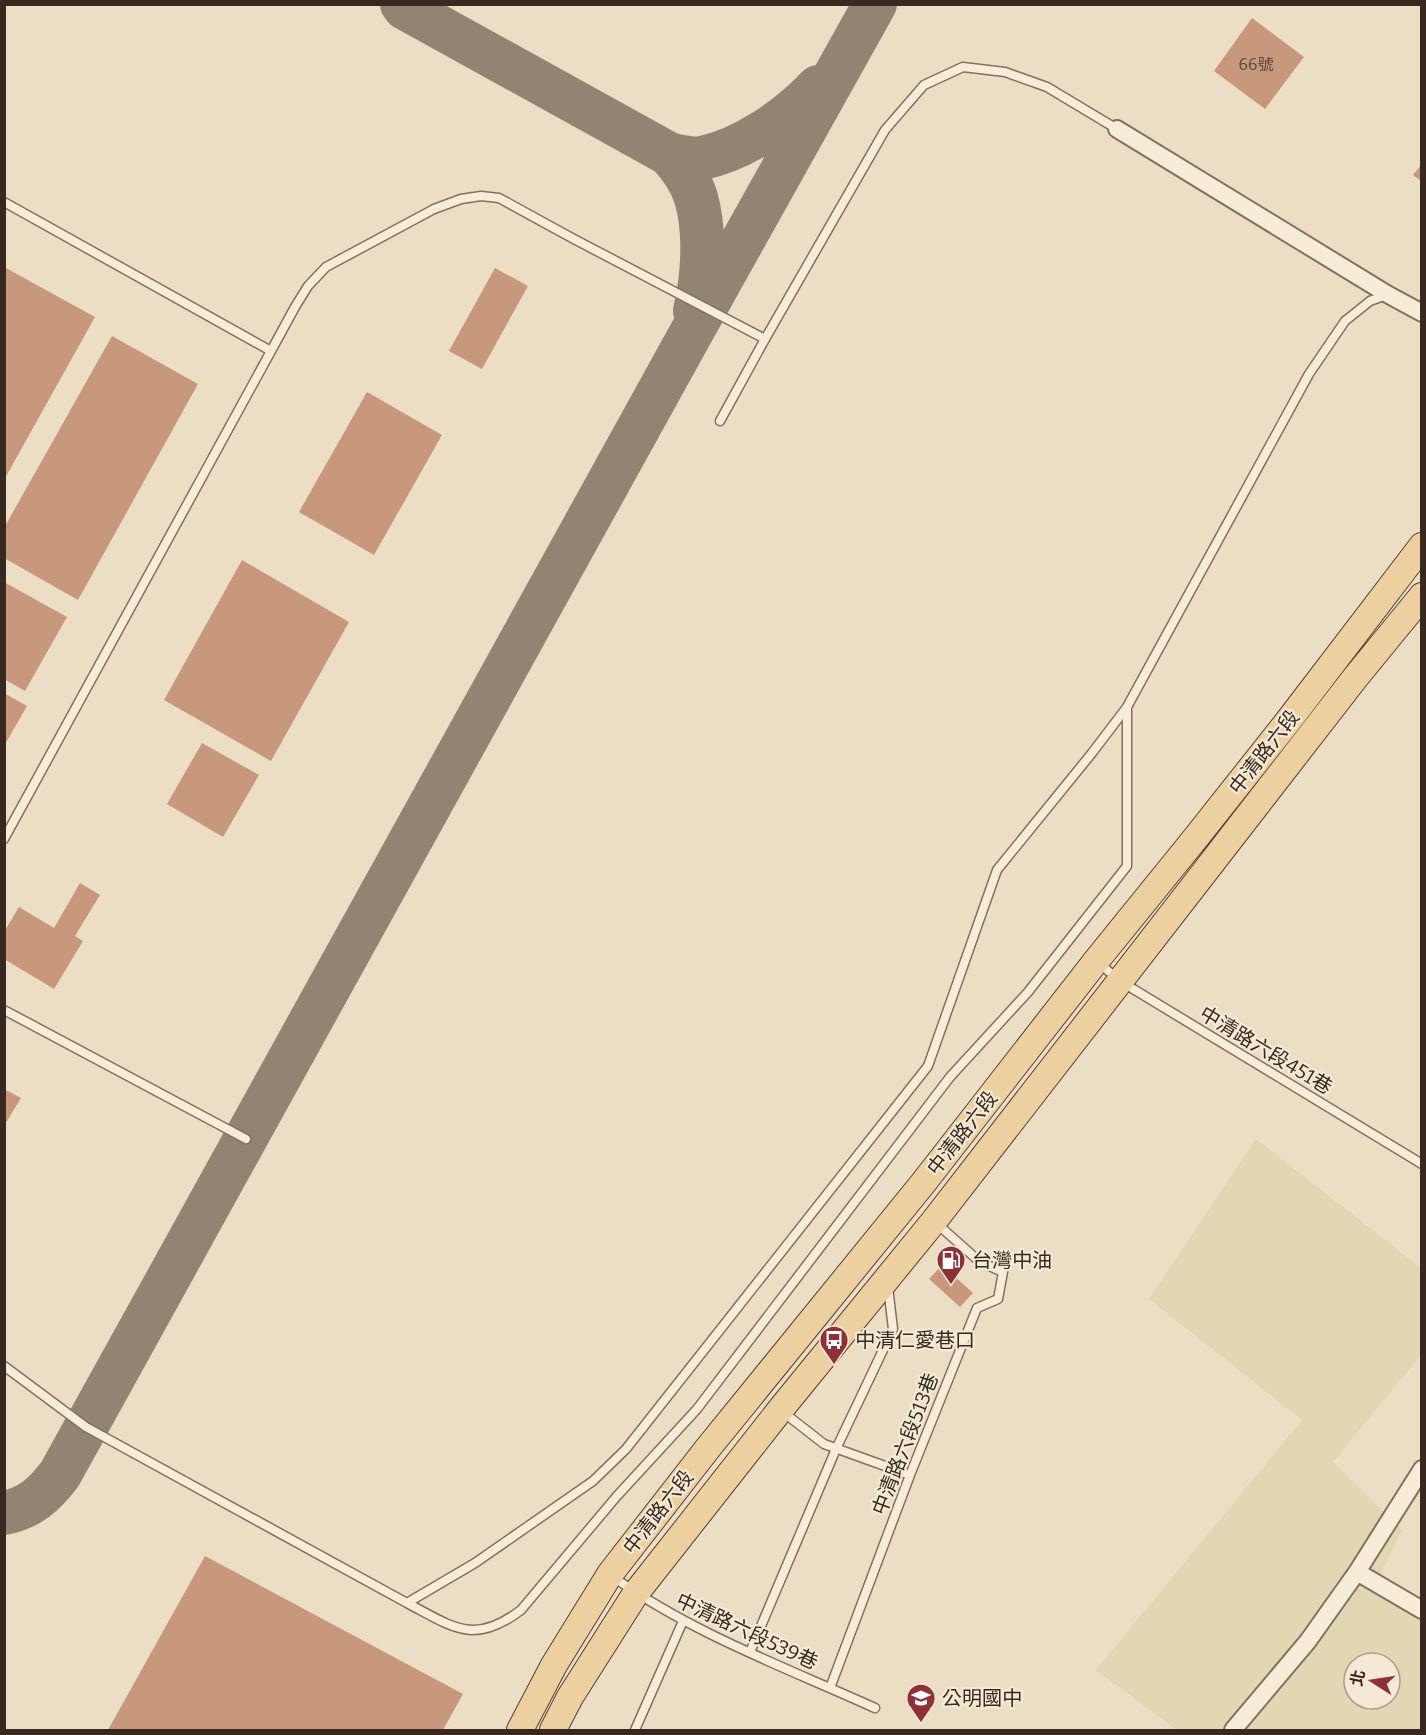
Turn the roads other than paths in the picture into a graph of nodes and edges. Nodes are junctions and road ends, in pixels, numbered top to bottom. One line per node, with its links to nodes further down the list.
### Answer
1 (1117, 129): 3 (street); 5 (lane)
2 (4, 202): 6 (lane)
3 (1387, 294): 4 (street); 10 (lane)
4 (1422, 313)
5 (765, 339): 6 (lane); 7 (lane)
6 (271, 351): 11 (lane)
7 (720, 421)
8 (1422, 546): 12 (main road, 中清路六段)
9 (1422, 596): 13 (main road, 中清路六段)
10 (1127, 707): 27 (lane); 27 (lane)
11 (4, 839)
12 (1095, 961): 13 (lane, 中清路六段451巷); 25 (main road, 中清路六段)
13 (1120, 981): 16 (lane, 中清路六段451巷); 17 (main road, 中清路六段)
14 (4, 1010): 15 (lane)
15 (246, 1139)
16 (1422, 1164)
17 (934, 1221): 18 (main road, 中清路六段); 23 (lane, 中清路六段513巷)
18 (887, 1277): 20 (main road, 中清路六段); 21 (lane)
19 (4, 1366): 27 (lane)
20 (780, 1410): 21 (lane); 26 (main road, 中清路六段)
21 (836, 1449): 23 (lane); 30 (lane)
22 (1422, 1469): 24 (street)
23 (910, 1475): 31 (lane, 中清路六段513巷)
24 (1357, 1572): 28 (street); 36 (street)
25 (610, 1574): 26 (lane, 中清路六段539巷); 33 (main road, 中清路六段)
26 (636, 1593): 29 (lane, 中清路六段539巷); 34 (main road, 中清路六段)
27 (407, 1603)
28 (1422, 1610)
29 (683, 1621): 30 (lane, 中清路六段539巷); 35 (lane)
30 (750, 1652): 31 (lane, 中清路六段539巷)
31 (830, 1688): 32 (lane, 中清路六段539巷)
32 (876, 1708)
33 (520, 1731)
34 (553, 1731)
35 (635, 1731)
36 (1233, 1731)

